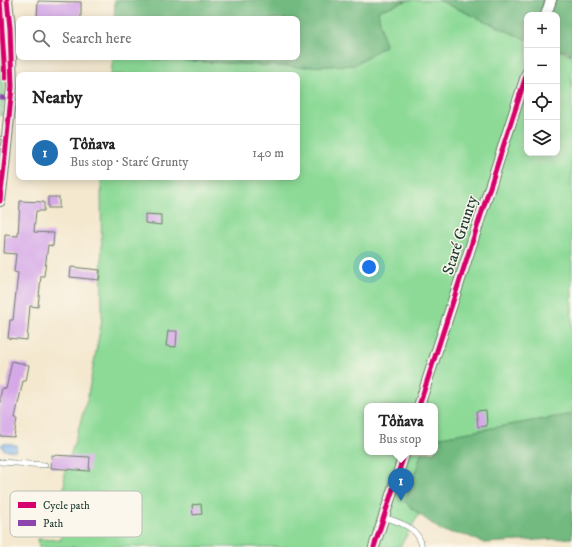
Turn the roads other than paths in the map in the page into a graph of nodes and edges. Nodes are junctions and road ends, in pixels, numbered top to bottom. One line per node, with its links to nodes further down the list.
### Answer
1 (7, 0): 5 (street)
2 (551, 0): 3 (street)
3 (547, 12)
4 (524, 82): 6 (street, Staré Grunty)
5 (0, 201)
6 (420, 403)
7 (404, 455): 10 (street)
8 (0, 462): 9 (lane)
9 (46, 465)
10 (384, 517): 11 (street); 12 (lane)
11 (374, 547)
12 (422, 547)

